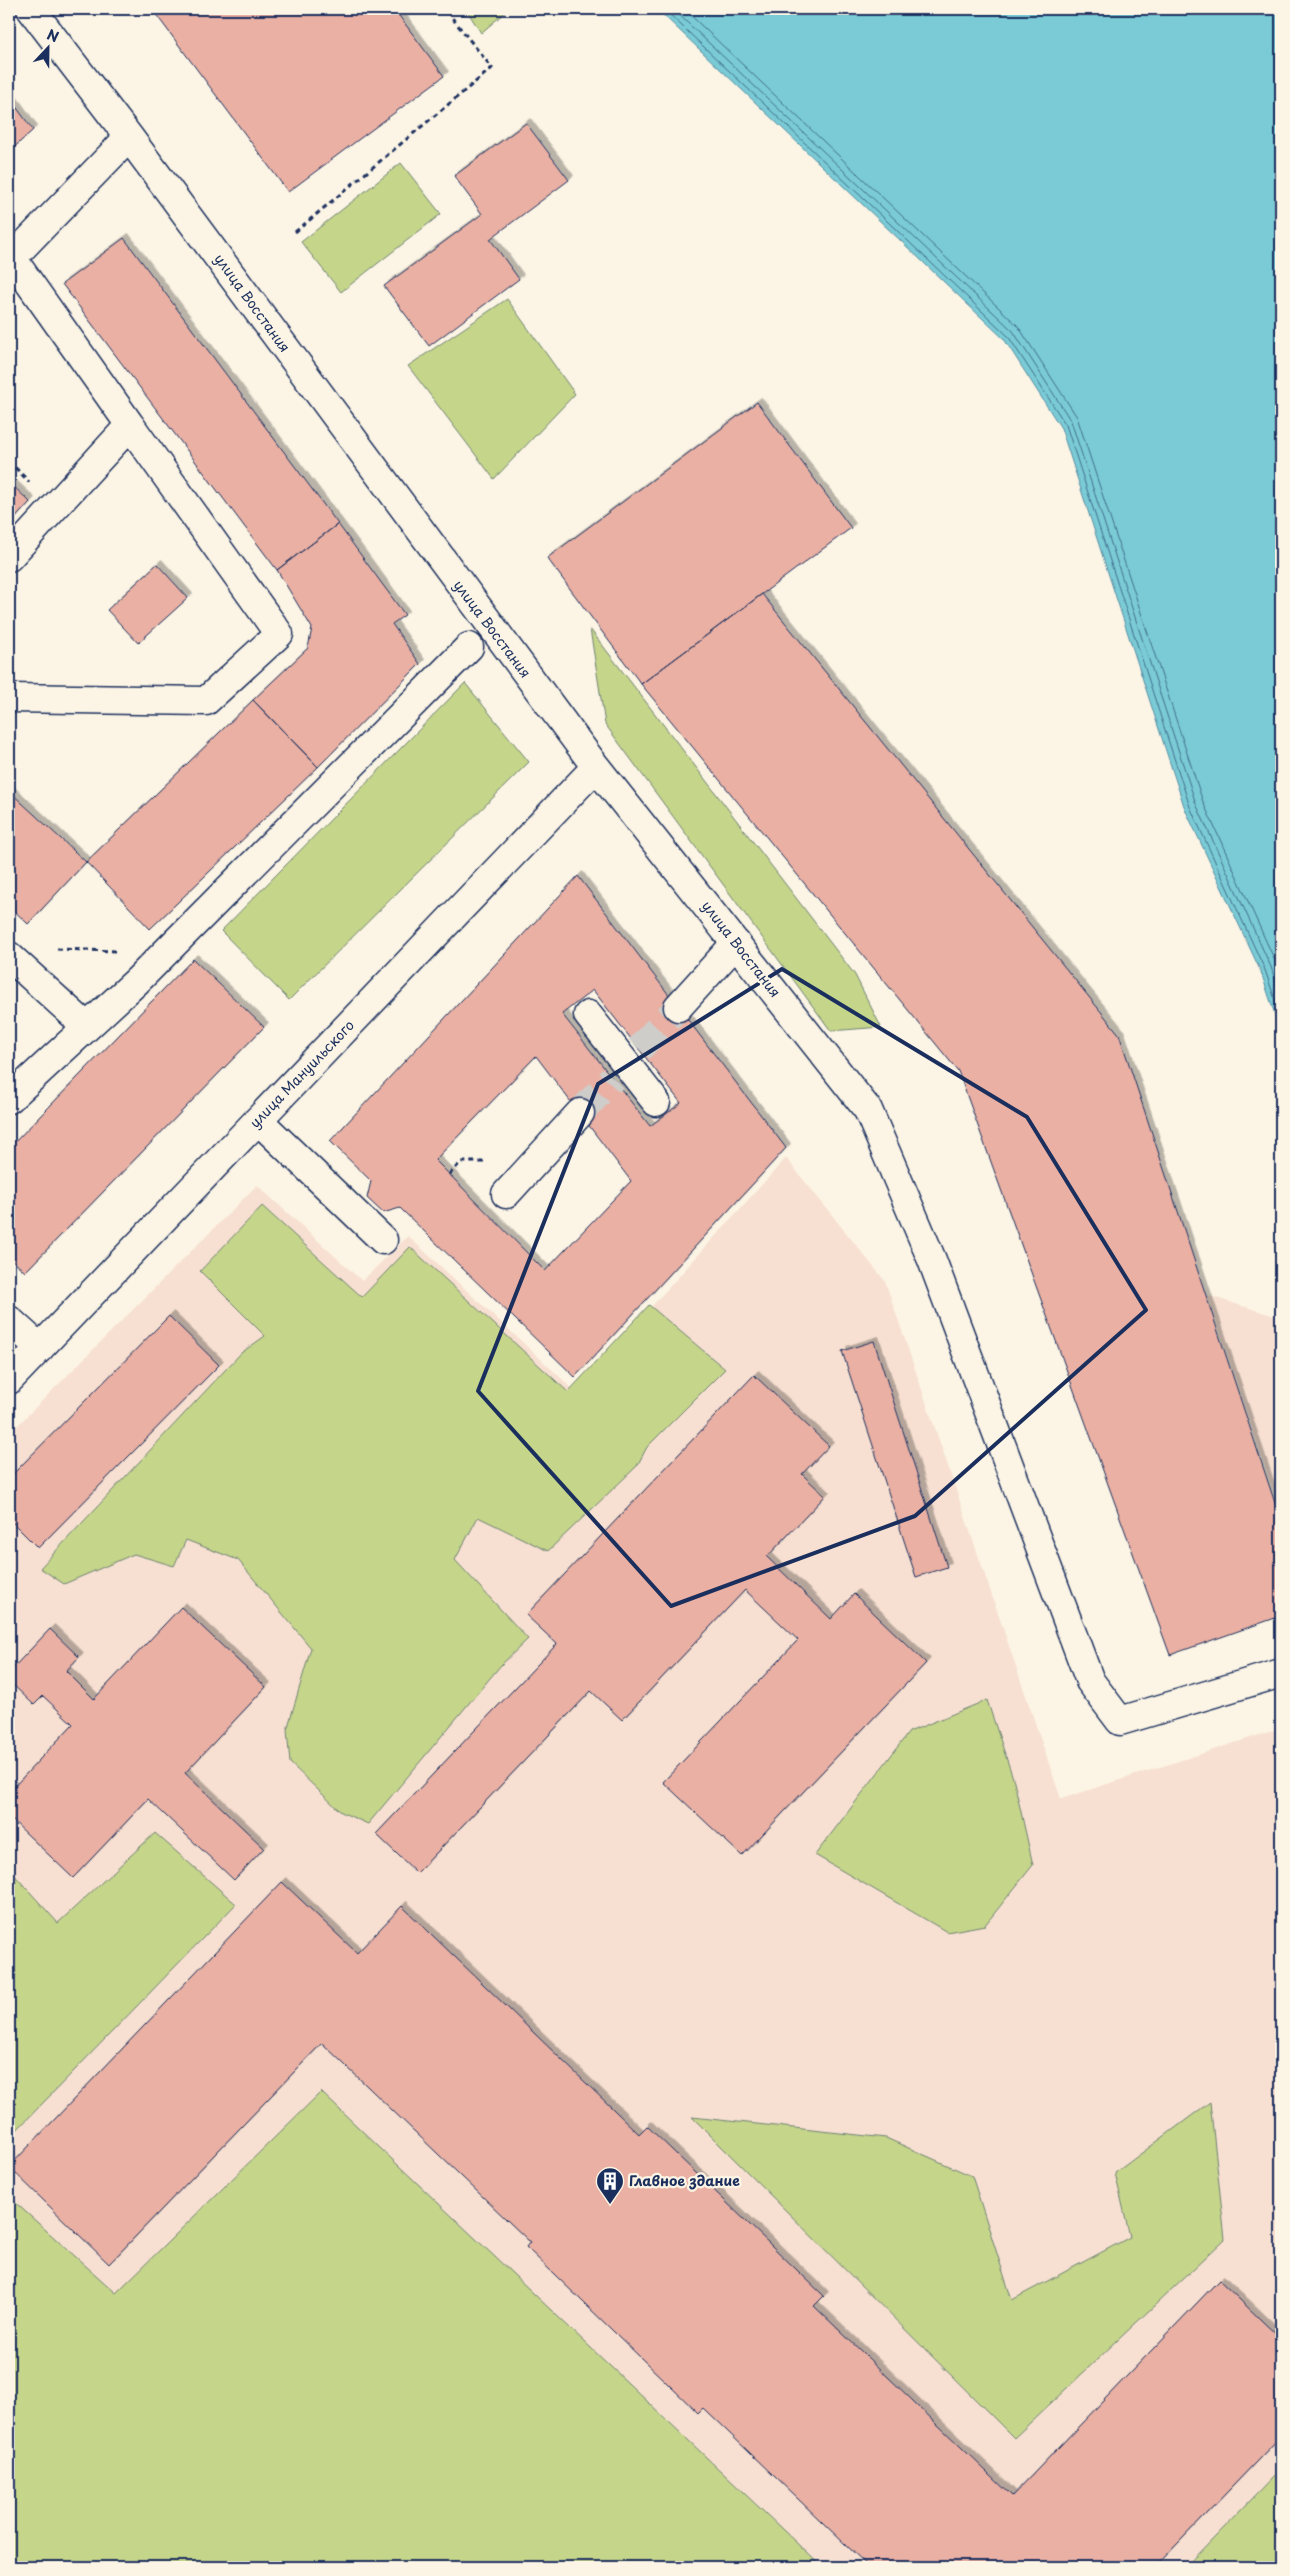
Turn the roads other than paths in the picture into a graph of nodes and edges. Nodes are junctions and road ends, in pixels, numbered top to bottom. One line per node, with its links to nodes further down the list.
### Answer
1 (31, 9): 2 (street, улица Восстания)
2 (129, 137): 3 (street); 8 (street, улица Восстания)
3 (10, 258): 4 (street)
4 (130, 426): 5 (street); 7 (street)
5 (9, 557)
6 (469, 647): 13 (street)
7 (9, 698)
8 (596, 767): 9 (street, улица Восстания); 17 (street, улица Мануильского)
9 (736, 943): 11 (street); 23 (street, улица Восстания)
10 (9, 956): 13 (street)
11 (678, 1007)
12 (588, 1015): 15 (street)
13 (86, 1027): 14 (street)
14 (9, 1099)
15 (656, 1102)
16 (580, 1113): 18 (street)
17 (258, 1120): 19 (street); 21 (street, улица Мануильского)
18 (506, 1194)
19 (383, 1240)
20 (9, 1320): 21 (street)
21 (40, 1348): 22 (street, улица Мануильского)
22 (9, 1380)
23 (1281, 1673)

